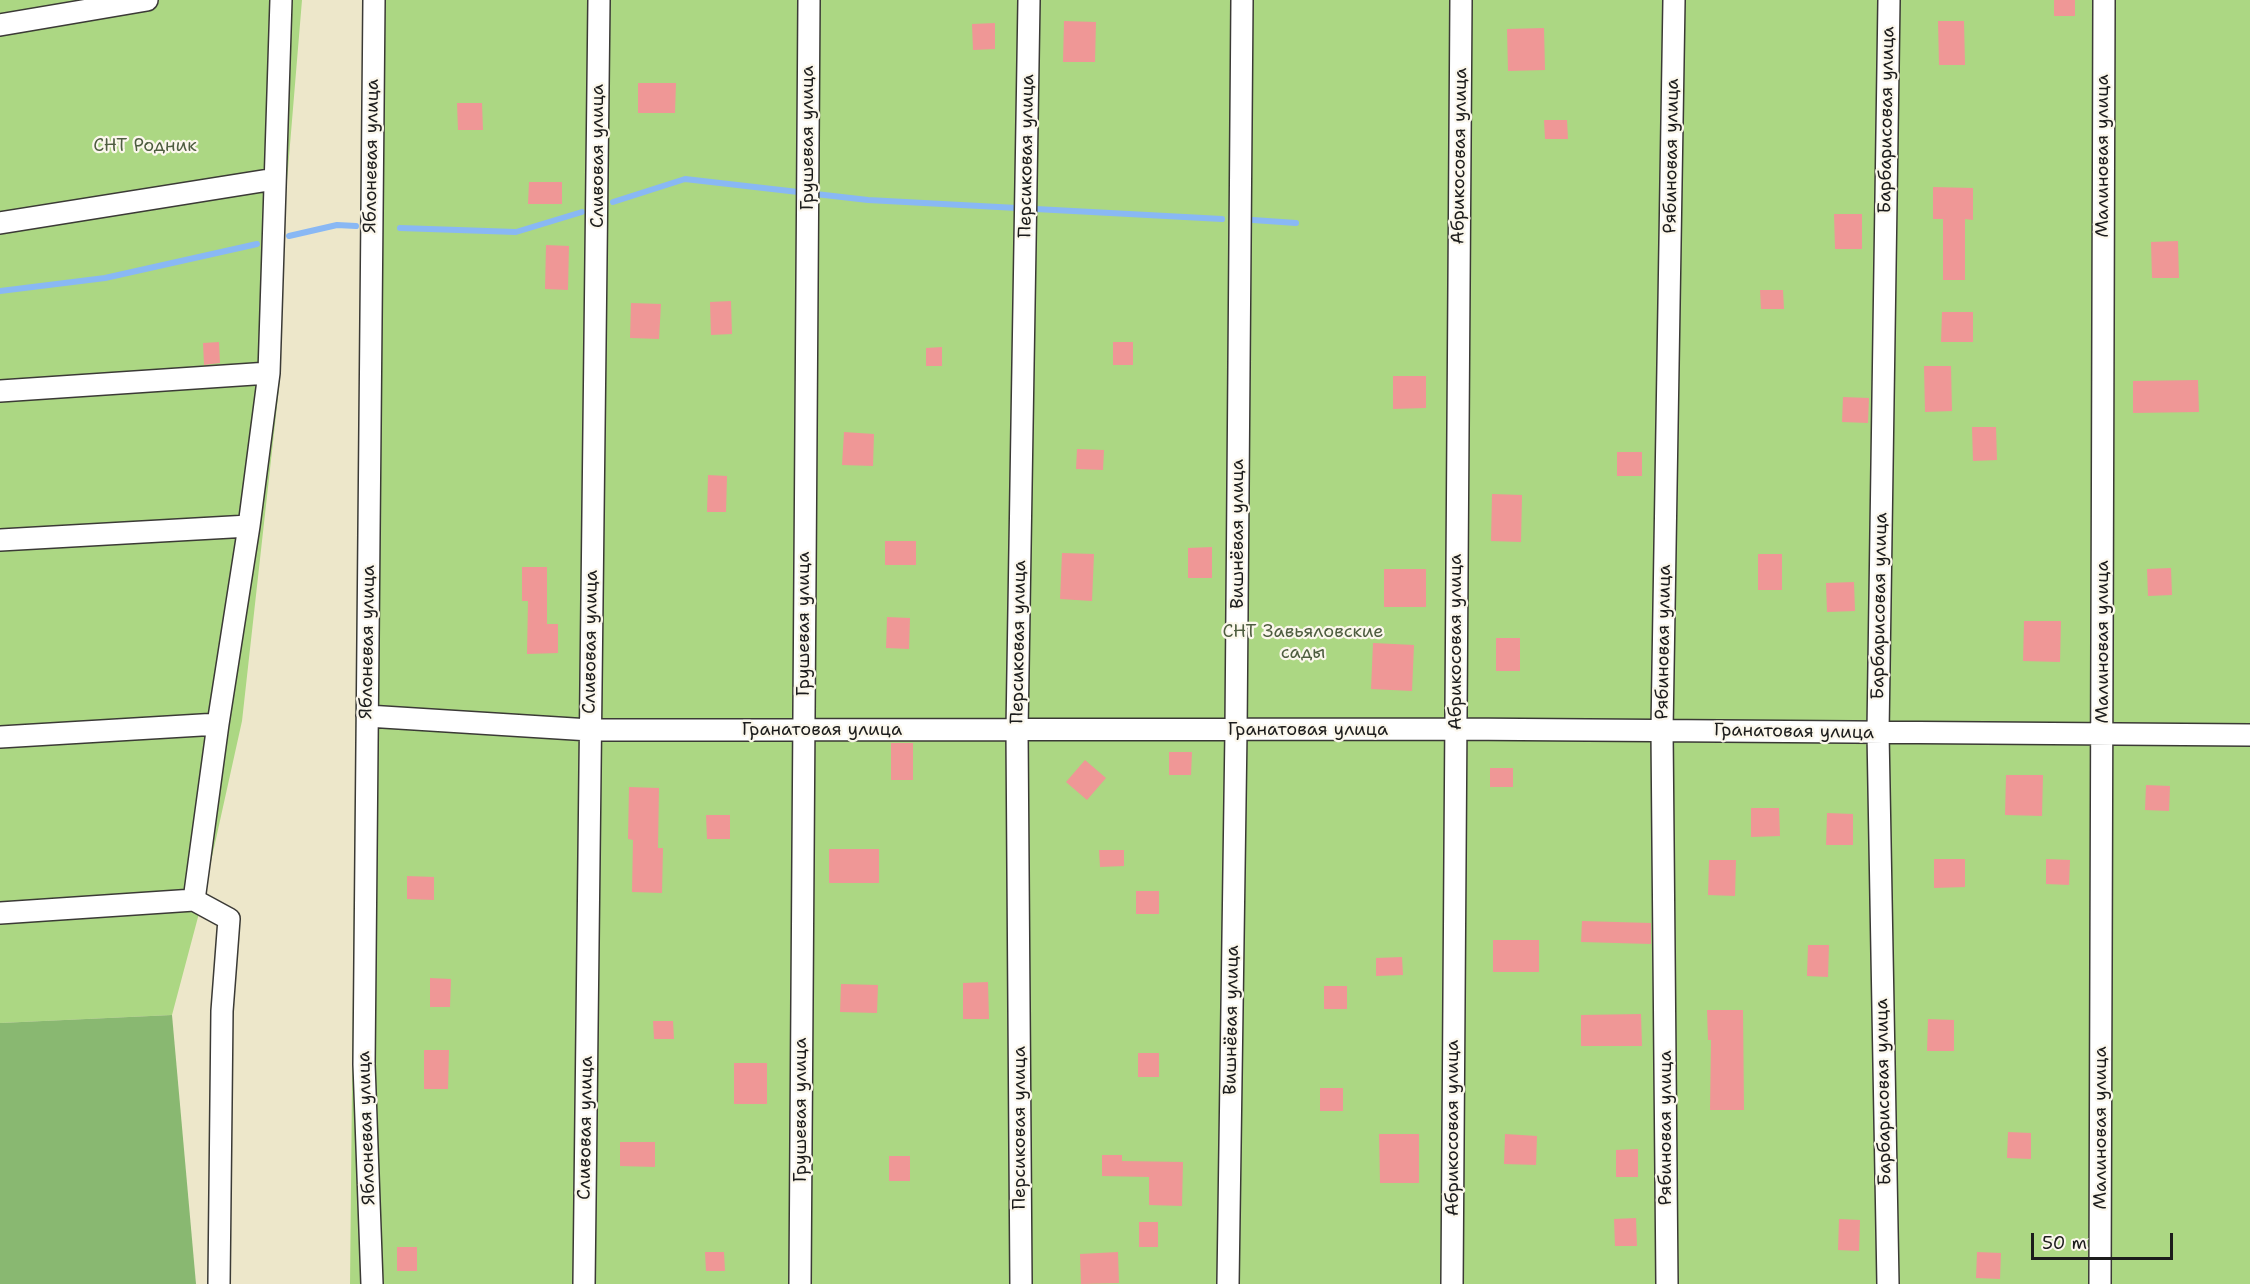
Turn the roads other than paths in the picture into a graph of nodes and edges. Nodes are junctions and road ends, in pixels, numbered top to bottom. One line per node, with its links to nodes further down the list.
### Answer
1 (147, 0): 12 (street)
2 (281, 0): 13 (street)
3 (374, 0): 19 (street, Яблоневая улица)
4 (598, 0): 22 (street, Сливовая улица)
5 (809, 0): 26 (street, Грушевая улица)
6 (1029, 0): 23 (street, Персиковая улица)
7 (1242, 0): 24 (street, Вишнёвая улица)
8 (1461, 0): 21 (street, Абрикосовая улица)
9 (1674, 0): 25 (street, Рябиновая улица)
10 (1889, 0): 27 (street, Барбарисовая улица)
11 (2104, 0): 28 (street, Малиновая улица)
12 (0, 25)
13 (275, 179): 14 (street); 15 (street)
14 (0, 223)
15 (269, 373): 16 (street); 17 (street)
16 (0, 391)
17 (249, 526): 18 (street); 20 (street)
18 (0, 540)
19 (367, 716): 22 (street, Гранатовая улица); 34 (street, Яблоневая улица)
20 (218, 724): 30 (street); 31 (street)
21 (1455, 729): 24 (street, Гранатовая улица); 25 (street, Гранатовая улица); 39 (street, Абрикосовая улица)
22 (590, 730): 26 (street, Гранатовая улица); 35 (street, Сливовая улица)
23 (1017, 730): 24 (street, Гранатовая улица); 26 (street, Гранатовая улица); 37 (street, Персиковая улица)
24 (1236, 730): 38 (street, Вишнёвая улица)
25 (1662, 730): 27 (street, Гранатовая улица); 40 (street, Рябиновая улица)
26 (804, 731): 36 (street, Грушевая улица)
27 (1878, 732): 28 (street, Гранатовая улица); 41 (street, Барбарисовая улица)
28 (2103, 734): 29 (street, Гранатовая улица); 42 (street, Малиновая улица)
29 (2250, 735)
30 (0, 737)
31 (194, 900): 32 (street); 33 (street)
32 (0, 913)
33 (219, 1284)
34 (372, 1284)
35 (584, 1284)
36 (800, 1284)
37 (1021, 1284)
38 (1228, 1284)
39 (1452, 1284)
40 (1667, 1284)
41 (1888, 1284)
42 (2100, 1284)

